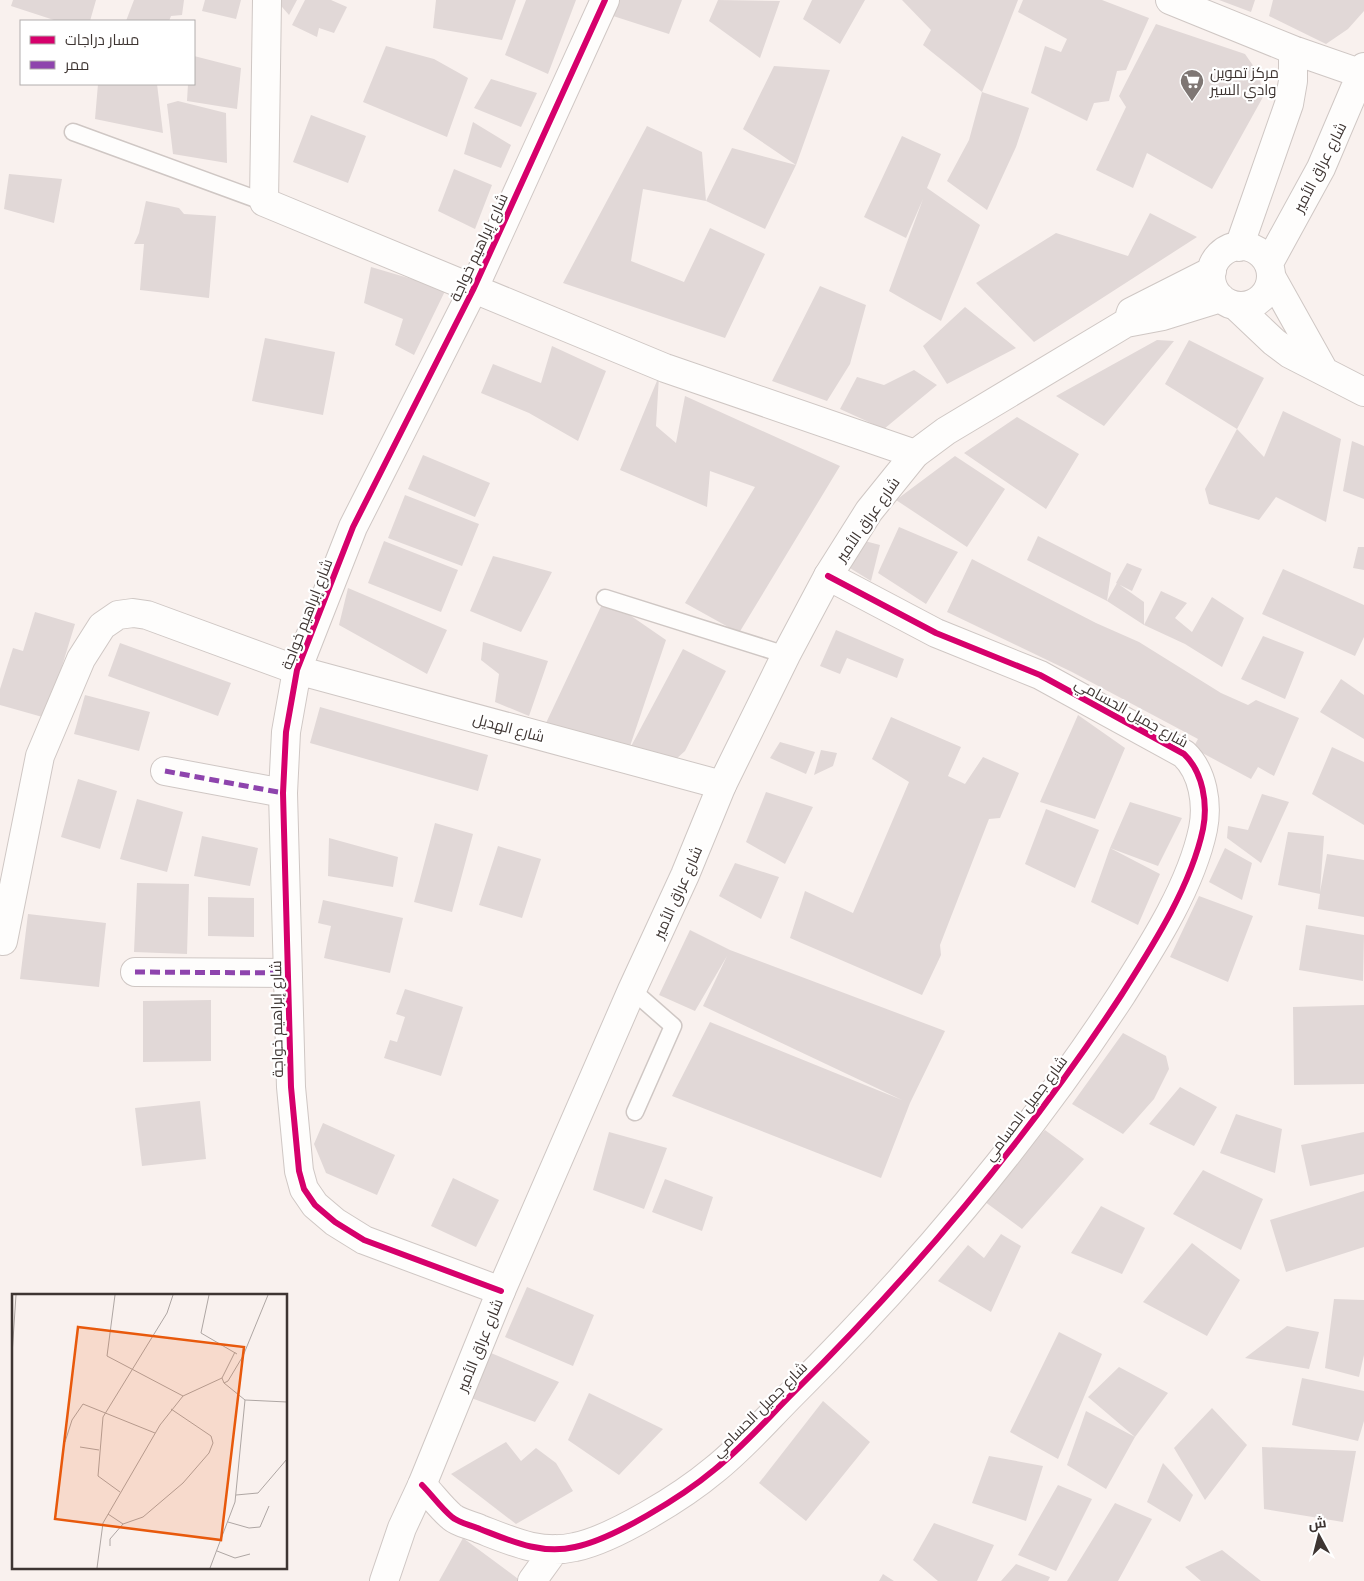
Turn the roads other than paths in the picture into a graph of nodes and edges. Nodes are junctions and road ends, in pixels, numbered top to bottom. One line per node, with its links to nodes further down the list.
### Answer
1 (268, 0): 7 (street)
2 (604, 0): 11 (street, شارع إبراهيم خواجة)
3 (1170, 0): 4 (street)
4 (1293, 50): 5 (street); 8 (street)
5 (1363, 71): 10 (street, شارع عراق الأمير)
6 (73, 132): 7 (lane)
7 (264, 202): 11 (street)
8 (1239, 247): 9 (street); 10 (street)
9 (1212, 271): 12 (street); 13 (street, شارع عراق الأمير)
10 (1270, 271): 12 (street); 14 (street)
11 (473, 290): 16 (street); 20 (street, شارع إبراهيم خواجة)
12 (1229, 302): 13 (street, شارع عراق الأمير); 14 (street)
13 (1126, 323): 16 (street, شارع عراق الأمير)
14 (1324, 370): 15 (street)
15 (1364, 392)
16 (915, 454): 17 (street, شارع عراق الأمير)
17 (828, 576): 19 (street, شارع عراق الأمير); 31 (street, شارع جميل الحسامي)
18 (605, 598): 19 (lane)
19 (786, 655): 22 (street, شارع عراق الأمير)
20 (296, 670): 22 (street, شارع الهديل); 23 (street, شارع إبراهيم خواجة); 24 (street, شارع الهديل)
21 (165, 771): 23 (street)
22 (722, 785): 27 (street, شارع عراق الأمير)
23 (283, 794): 26 (street, شارع إبراهيم خواجة)
24 (3, 941)
25 (134, 972): 26 (street)
26 (288, 973): 29 (street, شارع إبراهيم خواجة)
27 (632, 990): 28 (lane); 29 (street, شارع عراق الأمير)
28 (634, 1112)
29 (500, 1291): 30 (street, شارع عراق الأمير)
30 (422, 1485): 31 (street, شارع جميل الحسامي); 32 (street, شارع عراق الأمير)
31 (555, 1549): 33 (street)
32 (384, 1581)
33 (532, 1581)

